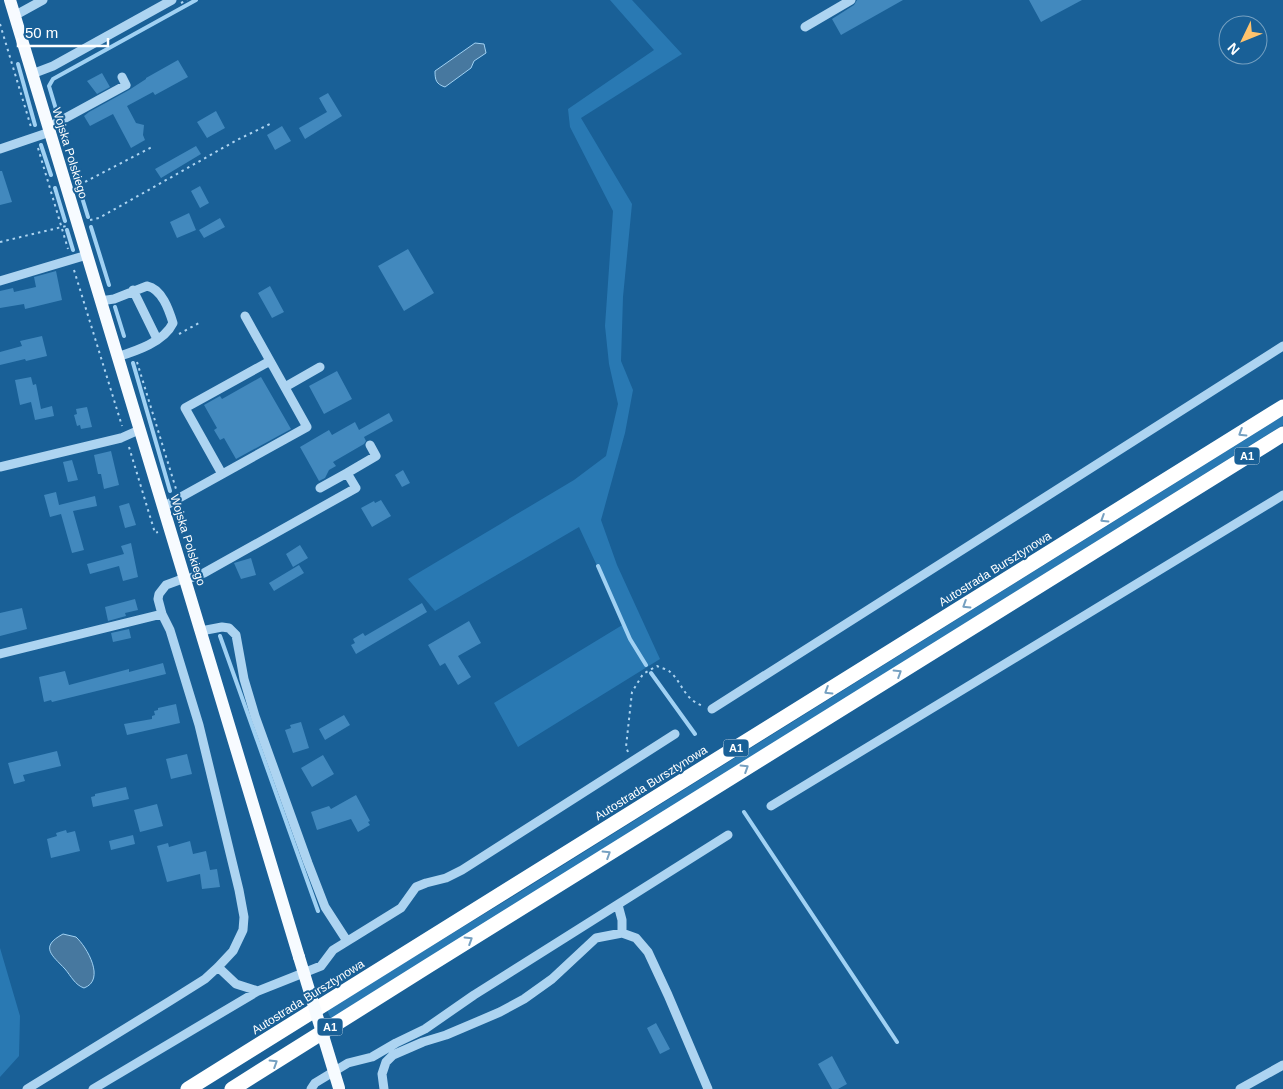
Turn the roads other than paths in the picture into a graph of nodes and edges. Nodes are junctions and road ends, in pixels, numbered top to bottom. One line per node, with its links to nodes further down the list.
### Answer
1 (10, 0): 5 (main road, Wojska Polskiego)
2 (43, 0): 5 (street)
3 (172, 0): 7 (street)
4 (851, 0): 6 (street)
5 (14, 16): 7 (main road, Wojska Polskiego)
6 (805, 27)
7 (32, 74): 9 (main road, Wojska Polskiego)
8 (122, 77): 9 (street)
9 (49, 129): 10 (street); 11 (main road, Wojska Polskiego)
10 (0, 149)
11 (87, 255): 12 (street); 14 (main road, Wojska Polskiego)
12 (0, 281)
13 (134, 290): 14 (street); 16 (street); 16 (street)
14 (100, 301): 18 (main road, Wojska Polskiego)
15 (245, 316): 19 (street)
16 (157, 339): 18 (street)
17 (1283, 346): 36 (street)
18 (117, 356): 23 (main road, Wojska Polskiego)
19 (270, 361): 21 (street); 28 (street)
20 (320, 367): 21 (street)
21 (285, 387): 28 (street)
22 (1283, 407): 48 (highway, Autostrada Bursztynowa / A1, one-way to 48)
23 (139, 430): 26 (street); 31 (main road, Wojska Polskiego)
24 (1283, 434): 49 (highway, A1, one-way to 24)
25 (370, 445): 27 (street)
26 (0, 467)
27 (348, 473): 29 (street); 32 (street)
28 (222, 474): 31 (street)
29 (320, 488)
30 (1283, 495): 38 (street)
31 (163, 507): 32 (main road, Wojska Polskiego)
32 (185, 579): 33 (street); 34 (main road, Wojska Polskiego)
33 (162, 614): 35 (street); 43 (street)
34 (200, 631): 42 (street); 51 (main road, Wojska Polskiego, bridge)
35 (0, 654)
36 (712, 709)
37 (675, 734): 42 (street)
38 (771, 806)
39 (728, 835): 40 (street)
40 (618, 905): 41 (street); 50 (street)
41 (622, 933): 52 (street); 53 (street)
42 (347, 940): 44 (street)
43 (218, 967): 44 (street); 46 (street)
44 (258, 991): 47 (street)
45 (1283, 1065): 54 (street)
46 (27, 1089)
47 (93, 1089)
48 (188, 1089)
49 (232, 1089)
50 (311, 1089)
51 (339, 1089)
52 (384, 1089)
53 (708, 1089)
54 (1240, 1089)

